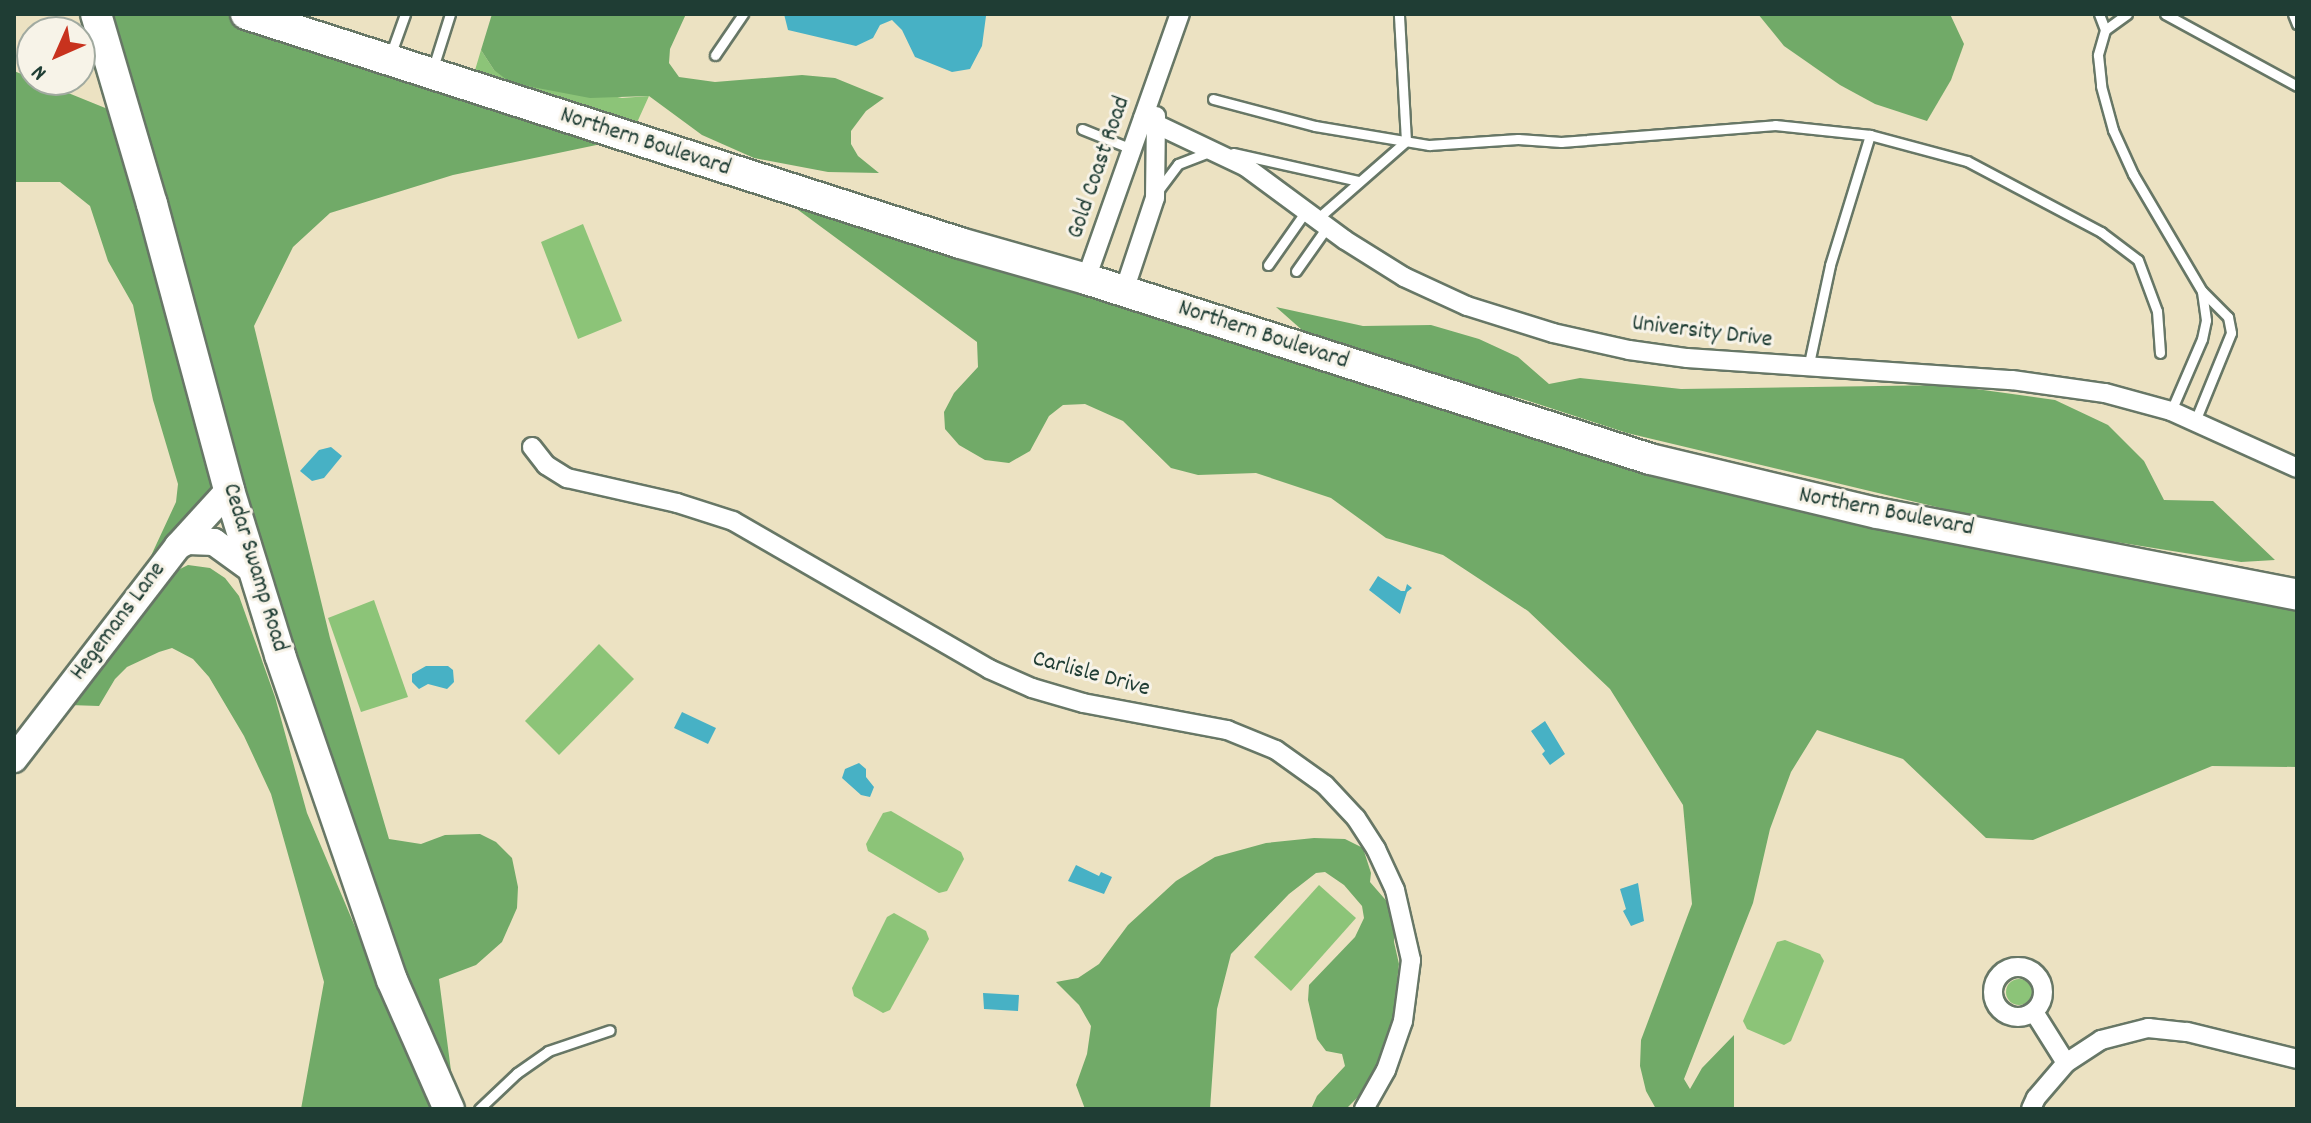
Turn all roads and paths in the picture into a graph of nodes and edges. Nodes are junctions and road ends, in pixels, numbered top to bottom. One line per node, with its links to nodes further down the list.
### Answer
1 (96, 14): 39 (main road, Cedar Swamp Road)
2 (246, 14): 15 (main road, Northern Boulevard)
3 (405, 14): 15 (lane)
4 (450, 14): 16 (lane)
5 (743, 14): 14 (lane)
6 (1180, 14): 19 (street, Gold Coast Road)
7 (1399, 14): 22 (lane)
8 (2099, 14): 13 (lane)
9 (2127, 14): 13 (lane)
10 (2165, 14): 17 (lane)
11 (2293, 14): 12 (lane)
12 (2297, 24)
13 (2105, 30): 32 (lane)
14 (715, 55)
15 (388, 61): 16 (main road, Northern Boulevard)
16 (431, 74): 30 (main road, Northern Boulevard)
17 (2297, 86)
18 (1213, 99): 22 (lane)
19 (1150, 121): 23 (street, University Drive); 24 (street, Gold Coast Road); 26 (street, Gold Coast Road)
20 (1082, 129): 24 (lane)
21 (1870, 135): 22 (lane); 33 (lane); 34 (lane)
22 (1406, 141): 25 (lane)
23 (1209, 148): 25 (lane); 26 (lane); 27 (street, University Drive)
24 (1132, 149): 30 (street, Gold Coast Road)
25 (1358, 181): 27 (lane)
26 (1155, 198): 31 (street, Gold Coast Road)
27 (1317, 219): 28 (lane); 29 (lane); 34 (street, University Drive)
28 (1268, 265)
29 (1296, 271)
30 (1086, 279): 31 (main road, Northern Boulevard)
31 (1124, 291): 42 (main road, Northern Boulevard)
32 (2202, 291): 35 (lane); 36 (lane)
33 (2160, 353)
34 (1808, 368): 35 (street, University Drive)
35 (2171, 411): 36 (street, University Drive)
36 (2195, 421): 38 (street, University Drive)
37 (532, 447): 50 (street, Carlisle Drive)
38 (2297, 468)
39 (229, 490): 40 (street, Hegemans Lane); 41 (main road, Cedar Swamp Road)
40 (178, 546): 41 (street); 43 (street, Hegemans Lane)
41 (254, 571): 48 (main road, Cedar Swamp Road)
42 (2297, 595)
43 (14, 759)
44 (2034, 1012): 47 (street)
45 (610, 1030): 49 (lane)
46 (2297, 1059): 47 (street)
47 (2066, 1063): 51 (street)
48 (449, 1109)
49 (479, 1109)
50 (1364, 1109)
51 (2031, 1109)

